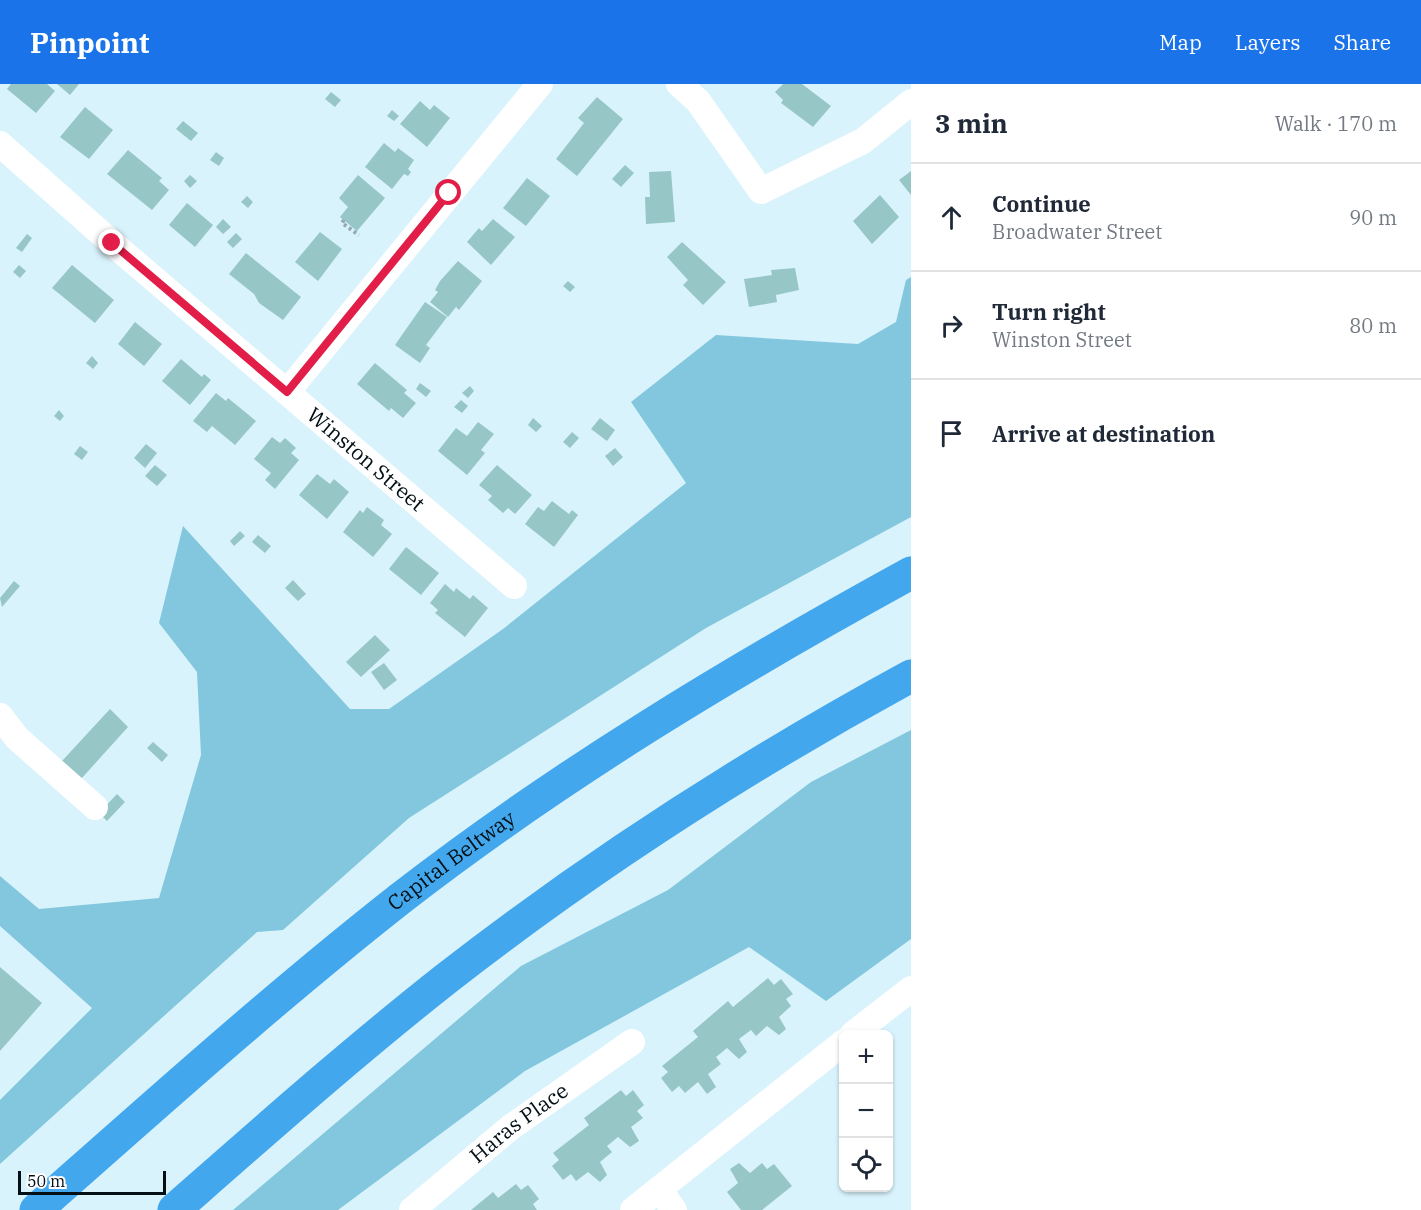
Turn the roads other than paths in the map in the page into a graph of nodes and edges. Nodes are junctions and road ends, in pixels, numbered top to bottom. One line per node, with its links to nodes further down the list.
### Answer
1 (540, 84): 5 (street)
2 (679, 84): 3 (street)
3 (911, 102)
4 (0, 144): 5 (street, Winston Street)
5 (287, 392): 7 (street, Winston Street)
6 (911, 573): 15 (highway, Capital Beltway)
7 (514, 586)
8 (911, 676): 19 (highway)
9 (0, 716): 10 (street)
10 (95, 807)
11 (911, 989): 12 (street)
12 (860, 1030)
13 (632, 1042): 20 (street, Haras Place)
14 (839, 1045): 16 (street)
15 (88, 1164): 17 (highway); 18 (highway, Capital Beltway)
16 (658, 1190): 21 (street); 22 (street)
17 (32, 1210)
18 (36, 1210)
19 (174, 1210)
20 (412, 1210)
21 (633, 1210)
22 (674, 1210)

